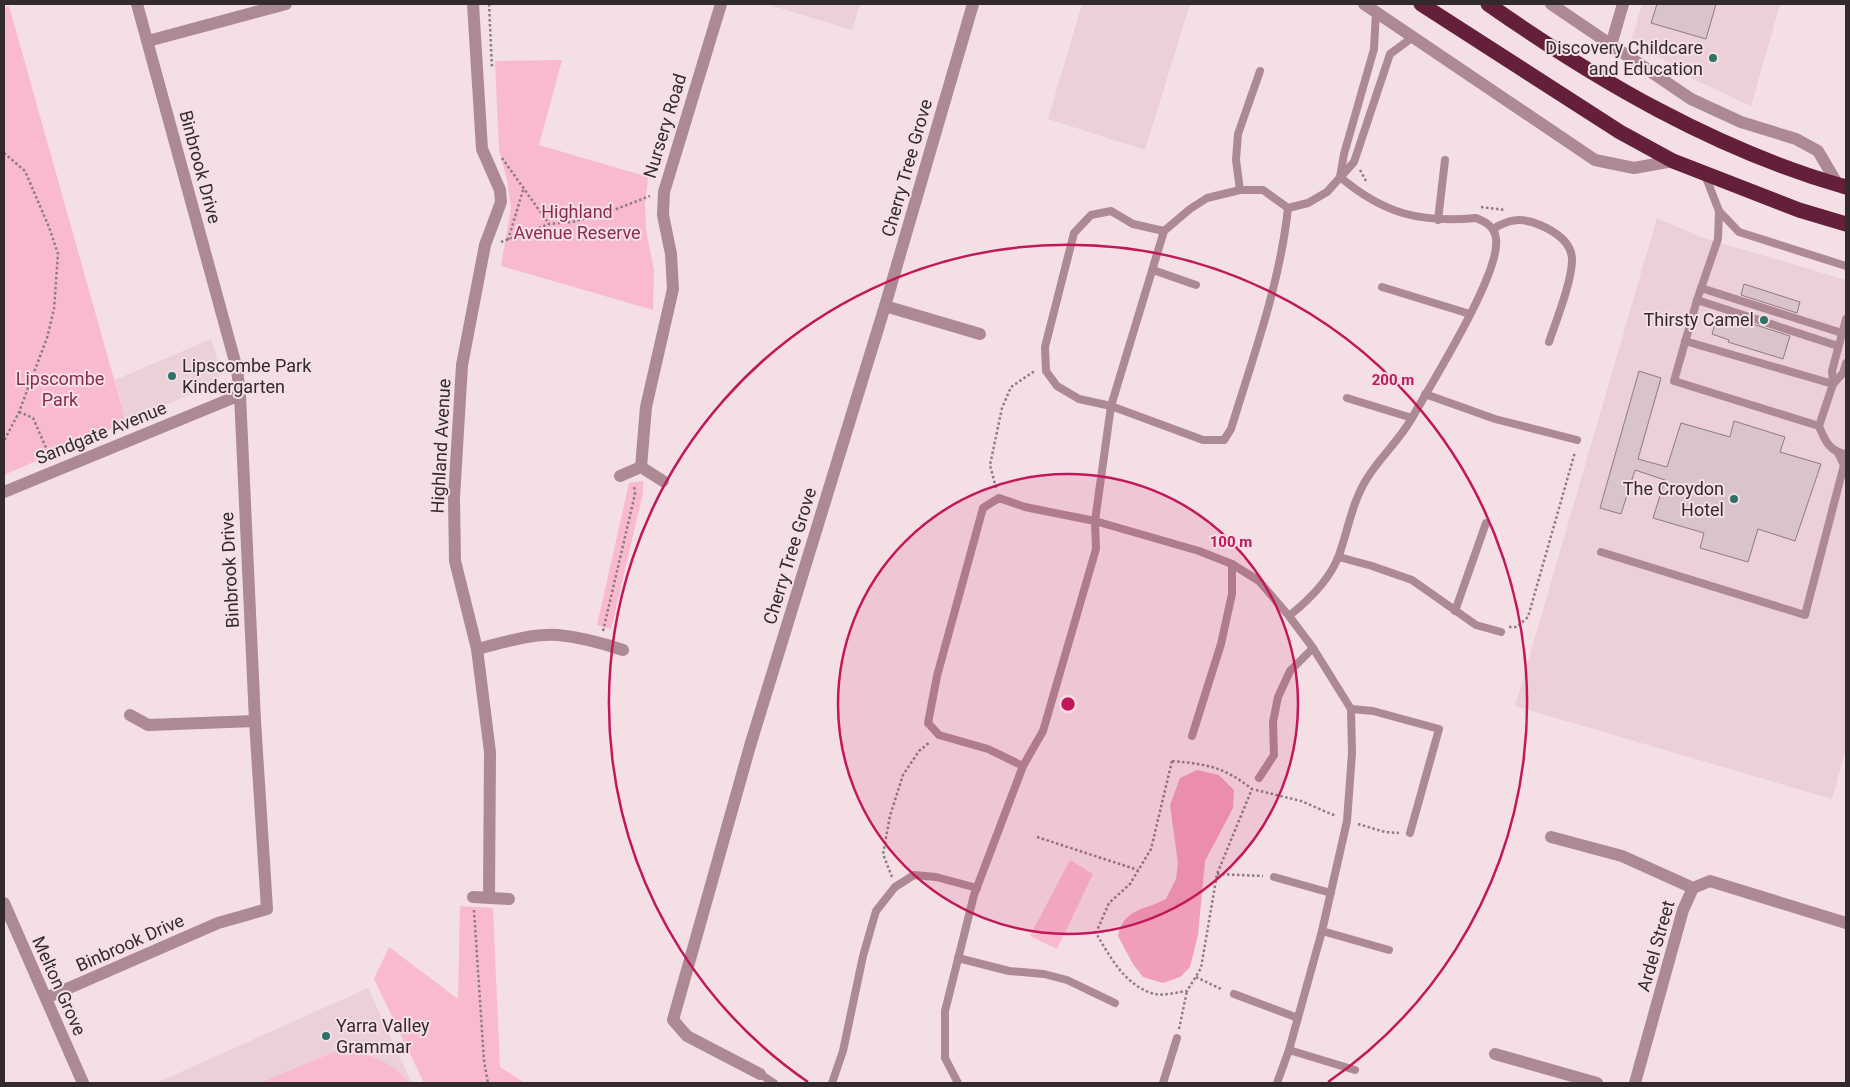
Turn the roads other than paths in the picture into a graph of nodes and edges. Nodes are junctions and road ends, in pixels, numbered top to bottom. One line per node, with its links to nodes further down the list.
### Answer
1 (137, 4): 13 (street, Binbrook Drive)
2 (286, 4): 13 (street)
3 (473, 4): 64 (street, Highland Avenue)
4 (721, 4): 53 (street, Nursery Road)
5 (973, 4): 34 (street, Cherry Tree Grove)
6 (1364, 4): 11 (street)
7 (1421, 4): 17 (highway)
8 (1488, 4): 20 (highway)
9 (1551, 4): 14 (street)
10 (1623, 4): 14 (street)
11 (1376, 12): 12 (street); 19 (lane)
12 (1413, 37): 17 (street); 19 (lane)
13 (148, 41): 45 (street, Binbrook Drive)
14 (1611, 45): 20 (street)
15 (1260, 71): 21 (lane)
16 (1445, 160): 24 (lane)
17 (1673, 161): 18 (highway)
18 (1705, 175): 23 (lane); 25 (highway)
19 (1340, 177): 22 (lane); 24 (lane)
20 (1842, 186)
21 (1240, 190): 22 (lane); 27 (lane)
22 (1288, 208): 47 (lane)
23 (1719, 211): 28 (lane); 32 (lane)
24 (1438, 220): 26 (lane)
25 (1846, 224)
26 (1493, 229): 35 (lane); 40 (lane)
27 (1164, 231): 29 (lane); 47 (lane)
28 (1846, 266)
29 (1153, 270): 30 (lane); 47 (lane)
30 (1196, 285)
31 (1382, 287): 35 (lane)
32 (1701, 288): 33 (lane); 38 (lane)
33 (1697, 300): 39 (lane); 41 (lane)
34 (885, 306): 37 (street); 94 (street, Cherry Tree Grove)
35 (1470, 314): 44 (lane)
36 (1846, 320): 38 (lane)
37 (980, 334)
38 (1842, 334): 41 (lane)
39 (1685, 341): 43 (lane); 49 (lane)
40 (1549, 342)
41 (1838, 346): 43 (lane)
42 (1846, 363): 43 (lane)
43 (1833, 384): 49 (lane)
44 (1425, 394): 48 (lane); 50 (lane)
45 (240, 395): 54 (street, Sandgate Avenue); 68 (street, Binbrook Drive)
46 (1347, 398): 48 (lane)
47 (1111, 406): 55 (lane)
48 (1412, 418): 58 (lane)
49 (1819, 426): 51 (lane)
50 (1577, 440)
51 (1838, 453): 52 (lane); 57 (lane)
52 (1846, 454)
53 (663, 481)
54 (4, 492)
55 (1095, 521): 59 (lane); 70 (lane); 70 (lane)
56 (1486, 524): 60 (lane)
57 (1601, 552)
58 (1339, 557): 60 (lane); 61 (lane)
59 (1232, 564): 61 (lane); 69 (lane)
60 (1455, 611): 62 (lane)
61 (1289, 616): 63 (lane)
62 (1501, 632)
63 (1313, 648): 66 (lane); 71 (lane)
64 (477, 649): 65 (street); 79 (street, Highland Avenue)
65 (623, 650)
66 (1351, 709): 72 (lane); 77 (lane)
67 (130, 715): 68 (street)
68 (255, 721): 87 (street, Binbrook Drive)
69 (1192, 736)
70 (1024, 766): 75 (lane)
71 (1260, 778)
72 (1410, 833)
73 (1551, 837): 76 (street)
74 (1274, 877): 77 (lane)
75 (976, 888): 85 (lane); 97 (lane)
76 (1693, 888): 82 (street, Ardel Street); 102 (street, Ardel Street)
77 (1331, 893): 83 (lane)
78 (473, 897): 79 (street)
79 (489, 897): 80 (street)
80 (509, 899)
81 (4, 903): 87 (street, Melton Grove)
82 (1846, 922)
83 (1322, 931): 84 (lane); 89 (lane)
84 (1390, 950)
85 (958, 958): 88 (lane); 98 (lane)
86 (1234, 994): 89 (lane)
87 (46, 998): 95 (street, Melton Grove)
88 (1115, 1003)
89 (1298, 1018): 91 (lane)
90 (1177, 1038): 99 (lane)
91 (1289, 1050): 93 (lane); 100 (lane)
92 (1495, 1054): 101 (street)
93 (1354, 1070)
94 (760, 1074): 96 (lane)
95 (83, 1083)
96 (774, 1083)
97 (832, 1083)
98 (958, 1083)
99 (1163, 1083)
100 (1276, 1083)
101 (1597, 1083)
102 (1635, 1083)

